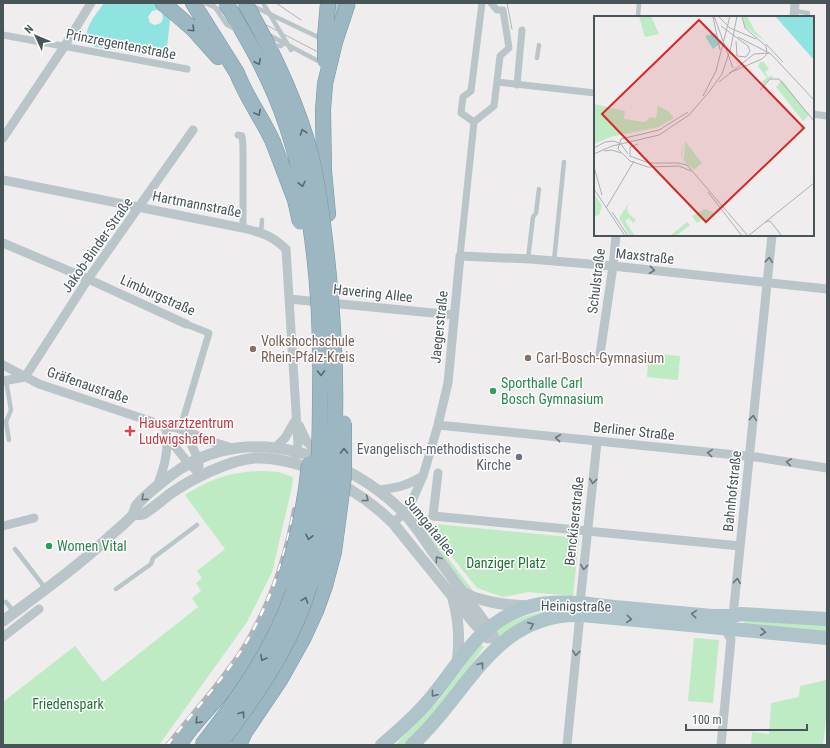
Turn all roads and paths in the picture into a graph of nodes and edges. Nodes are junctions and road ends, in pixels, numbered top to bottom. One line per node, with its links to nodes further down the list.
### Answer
1 (90, 3): 27 (street)
2 (163, 3): 33 (highway, one-way to 33)
3 (194, 3): 33 (highway)
4 (205, 3): 18 (lane)
5 (212, 3): 21 (lane, bridge)
6 (226, 3): 58 (highway, one-way to 58, bridge)
7 (246, 3): 25 (lane); 52 (highway, one-way to 7, bridge)
8 (263, 3): 23 (lane, bridge)
9 (328, 3): 32 (highway, bridge)
10 (337, 3): 25 (lane)
11 (348, 3): 32 (highway, bridge)
12 (482, 3): 38 (street)
13 (491, 3): 22 (street)
14 (639, 3): 17 (lane)
15 (795, 10): 16 (lane)
16 (808, 13)
17 (638, 16)
18 (243, 21)
19 (250, 25): 25 (lane)
20 (3, 36): 27 (street, Prinzregentenstraße)
21 (252, 38)
22 (507, 38): 31 (street); 34 (street)
23 (285, 40): 24 (lane, bridge); 28 (lane, bridge)
24 (258, 42)
25 (328, 42)
26 (539, 45): 29 (lane)
27 (64, 46): 30 (street, Prinzregentenstraße); 41 (street)
28 (291, 50)
29 (538, 58)
30 (187, 69)
31 (497, 82): 34 (street); 38 (street)
32 (325, 84): 52 (highway, bridge)
33 (242, 85): 58 (highway, one-way to 58, bridge)
34 (517, 85): 35 (street)
35 (594, 93)
36 (814, 114): 37 (street)
37 (827, 116)
38 (474, 122): 53 (street, Jaegerstraße)
39 (194, 130): 45 (street, Jakob-Binder-Straße)
40 (238, 135): 47 (street)
41 (3, 138)
42 (564, 162): 55 (lane)
43 (3, 180): 45 (street, Hartmannstraße)
44 (539, 189): 54 (lane)
45 (140, 207): 47 (street, Hartmannstraße); 57 (street, Jakob-Binder-Straße)
46 (262, 220): 48 (lane)
47 (243, 228): 48 (street, Hartmannstraße)
48 (261, 232): 61 (street, Hartmannstraße)
49 (616, 236): 56 (street, Schulstraße)
50 (772, 236): 59 (street, Bahnhofstraße, one-way to 50)
51 (3, 243): 57 (street, Limburgstraße)
52 (327, 253): 65 (highway, bridge)
53 (460, 256): 54 (street, Maxstraße); 62 (street, Jaegerstraße)
54 (528, 259): 55 (street, Maxstraße)
55 (554, 261): 56 (street, Maxstraße)
56 (613, 266): 59 (street, Maxstraße, one-way to 59); 64 (street, Schulstraße)
57 (88, 279): 63 (street, Limburgstraße); 67 (street, Jakob-Binder-Straße)
58 (316, 279): 69 (highway, one-way to 69, bridge)
59 (767, 283): 60 (street, Maxstraße); 79 (street, Bahnhofstraße, one-way to 59)
60 (827, 289)
61 (289, 299): 62 (street, Havering Allee); 70 (street)
62 (454, 315): 71 (street, Jaegerstraße)
63 (186, 324): 72 (street, Limburgstraße)
64 (600, 354)
65 (335, 359): 120 (highway, one-way to 65, bridge); 121 (highway, one-way to 65, bridge)
66 (3, 365): 67 (street, Gräfenaustraße)
67 (25, 377): 68 (street); 73 (street, Gräfenaustraße)
68 (5, 380): 74 (lane)
69 (320, 400): 118 (highway, one-way to 118, bridge); 119 (highway, one-way to 119, bridge)
70 (296, 418): 77 (street); 78 (street); 81 (street)
71 (438, 425): 75 (street, Berliner Straße, one-way to 71); 87 (street, Jaegerstraße)
72 (182, 429): 73 (street, Gräfenaustraße); 76 (street, Gräfenaustraße); 80 (street)
73 (167, 432): 80 (street, Gräfenaustraße); 88 (street)
74 (9, 440)
75 (597, 442): 79 (street, Berliner Straße, one-way to 75); 97 (street, Benckiserstraße, one-way to 97)
76 (232, 448): 77 (street, Sumgaitallee); 80 (street, Sumgaitallee)
77 (275, 448): 78 (street, Sumgaitallee)
78 (296, 452): 81 (street, Sumgaitallee); 82 (street)
79 (749, 456): 84 (street, Berliner Straße, one-way to 79); 98 (street, Bahnhofstraße)
80 (193, 461): 86 (street); 88 (street, Sumgaitallee)
81 (327, 462): 89 (street, Sumgaitallee)
82 (294, 463): 83 (street, Sumgaitallee); 86 (street, Sumgaitallee)
83 (306, 467): 93 (lane); 94 (street, Sumgaitallee, one-way to 94)
84 (827, 468)
85 (438, 473): 97 (street)
86 (200, 475): 91 (street, Sumgaitallee)
87 (423, 476): 89 (street); 90 (street, Jaegerstraße)
88 (157, 486): 91 (street, Sumgaitallee, one-way to 91)
89 (378, 490): 90 (street, Sumgaitallee)
90 (404, 513): 94 (street, Jaegerstraße); 102 (street, Sumgaitallee, one-way to 90)
91 (134, 514): 100 (street)
92 (34, 518): 96 (street)
93 (311, 518)
94 (393, 523): 102 (street, Sumgaitallee)
95 (198, 525): 101 (lane)
96 (3, 526)
97 (587, 531): 98 (street); 105 (street, Benckiserstraße, one-way to 105)
98 (740, 546): 108 (street, Bahnhofstraße, one-way to 98)
99 (15, 549): 100 (lane)
100 (46, 589): 107 (street)
101 (116, 589)
102 (456, 591): 104 (street); 113 (street, Sumgaitallee); 117 (street)
103 (6, 602): 107 (lane)
104 (530, 606): 105 (main road, Heinigstraße); 113 (main road, Heinigstraße)
105 (580, 609): 108 (main road, Heinigstraße, one-way to 105); 112 (main road, Heinigstraße, one-way to 112); 116 (main road, Heinigstraße, one-way to 105); 124 (street, Benckiserstraße, one-way to 124)
106 (39, 610): 110 (street)
107 (16, 611): 110 (street); 111 (street)
108 (733, 616): 109 (main road, Heinigstraße); 112 (street)
109 (827, 619)
110 (26, 620): 114 (street)
111 (3, 621)
112 (724, 628): 115 (main road, Heinigstraße, one-way to 115); 125 (street)
113 (486, 631): 116 (street, Sumgaitallee); 117 (main road, Heinigstraße)
114 (3, 637)
115 (827, 638)
116 (498, 645): 123 (main road, Heinigstraße, one-way to 116)
117 (457, 663): 122 (main road, Heinigstraße, one-way to 122)
118 (179, 745)
119 (202, 745)
120 (219, 745)
121 (239, 745)
122 (382, 745)
123 (412, 745)
124 (566, 745)
125 (721, 745)

